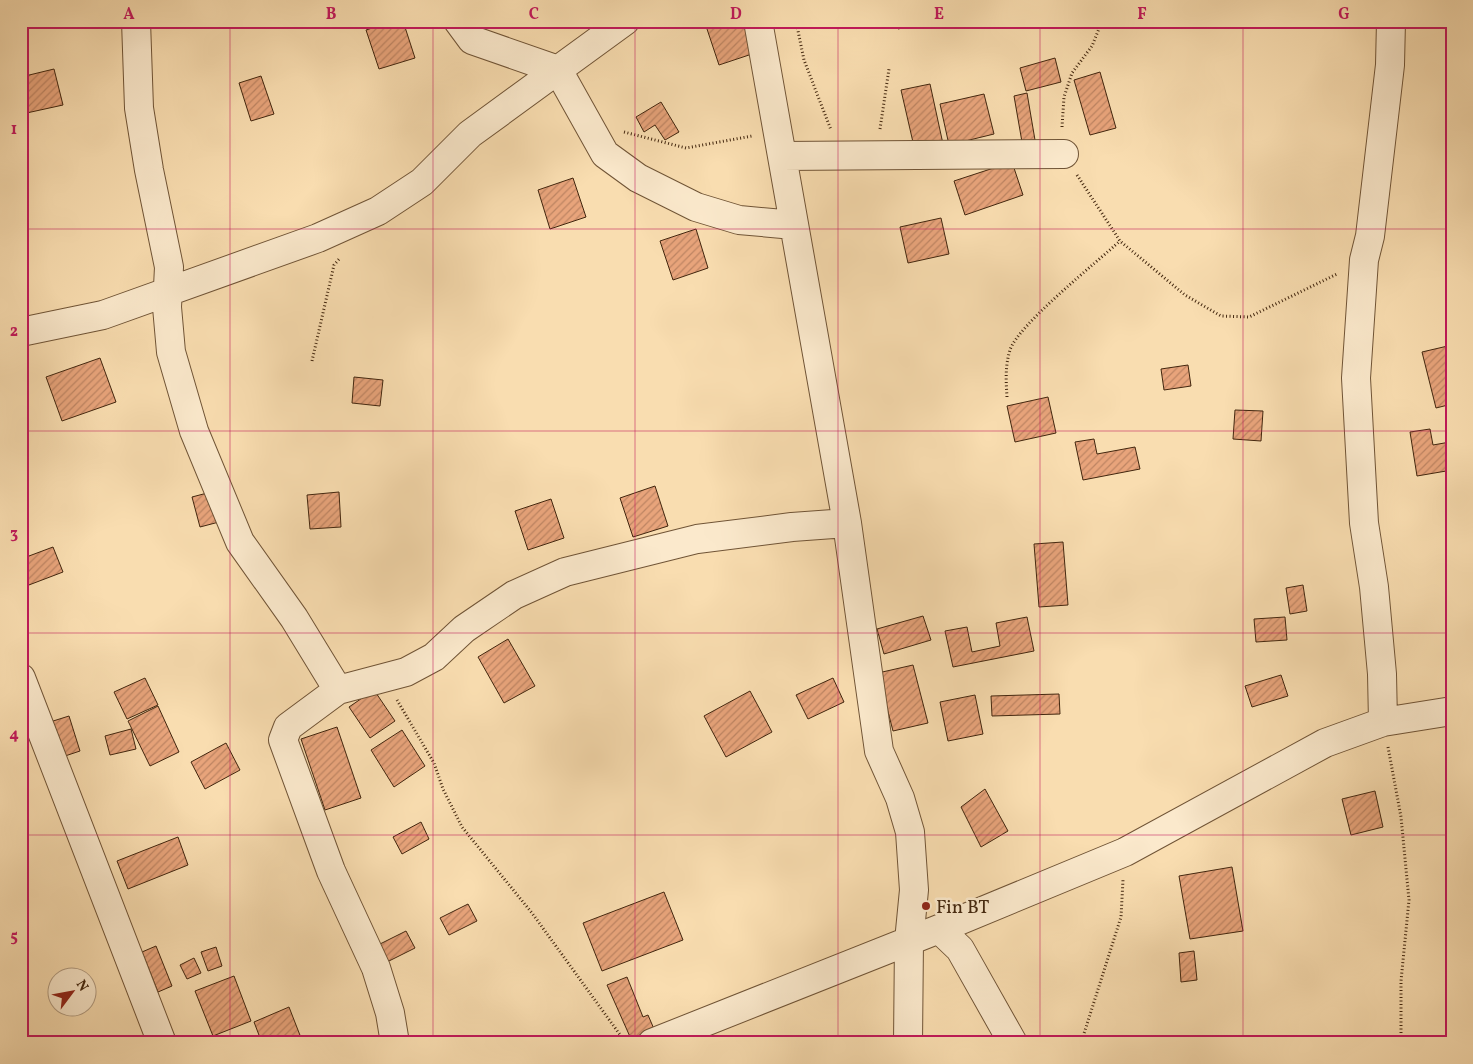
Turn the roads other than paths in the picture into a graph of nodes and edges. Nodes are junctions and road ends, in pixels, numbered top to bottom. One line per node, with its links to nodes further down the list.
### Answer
1 (136, 21): 10 (street)
2 (458, 21): 6 (street)
3 (625, 21): 6 (street)
4 (758, 21): 7 (street)
5 (1391, 21): 16 (street)
6 (558, 70): 9 (street); 10 (street)
7 (780, 143): 8 (street); 9 (street)
8 (1064, 154)
9 (794, 225): 12 (street)
10 (168, 292): 11 (street); 14 (street)
11 (21, 332)
12 (847, 523): 14 (street); 18 (street)
13 (21, 678): 19 (street)
14 (338, 690): 20 (street)
15 (1452, 710): 16 (street)
16 (1383, 722): 17 (street)
17 (939, 929): 18 (street); 23 (street)
18 (909, 941): 21 (street); 22 (street)
19 (162, 1043)
20 (395, 1043)
21 (652, 1043)
22 (908, 1043)
23 (1013, 1043)

